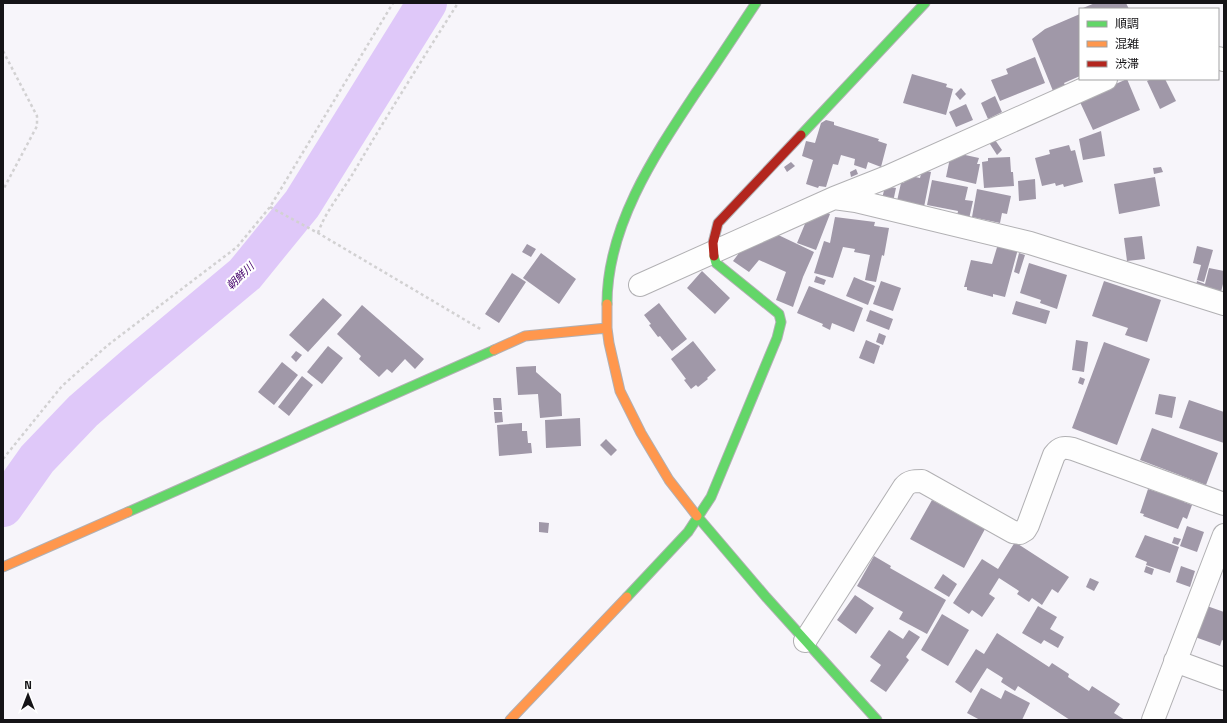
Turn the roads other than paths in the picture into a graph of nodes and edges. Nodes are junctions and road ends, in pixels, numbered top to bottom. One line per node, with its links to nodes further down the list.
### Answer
1 (756, 3): 8 (street)
2 (925, 3): 5 (street)
3 (1104, 80): 4 (street)
4 (834, 198): 5 (street); 7 (street)
5 (713, 252): 6 (street); 10 (street)
6 (640, 286)
7 (1224, 304)
8 (607, 328): 10 (street); 12 (street)
9 (1224, 504): 13 (street)
10 (698, 518): 13 (street); 16 (street)
11 (1224, 535): 14 (street)
12 (3, 568)
13 (805, 641): 17 (street)
14 (1175, 661): 15 (street); 18 (street)
15 (1224, 679)
16 (510, 720)
17 (877, 720)
18 (1153, 720)

